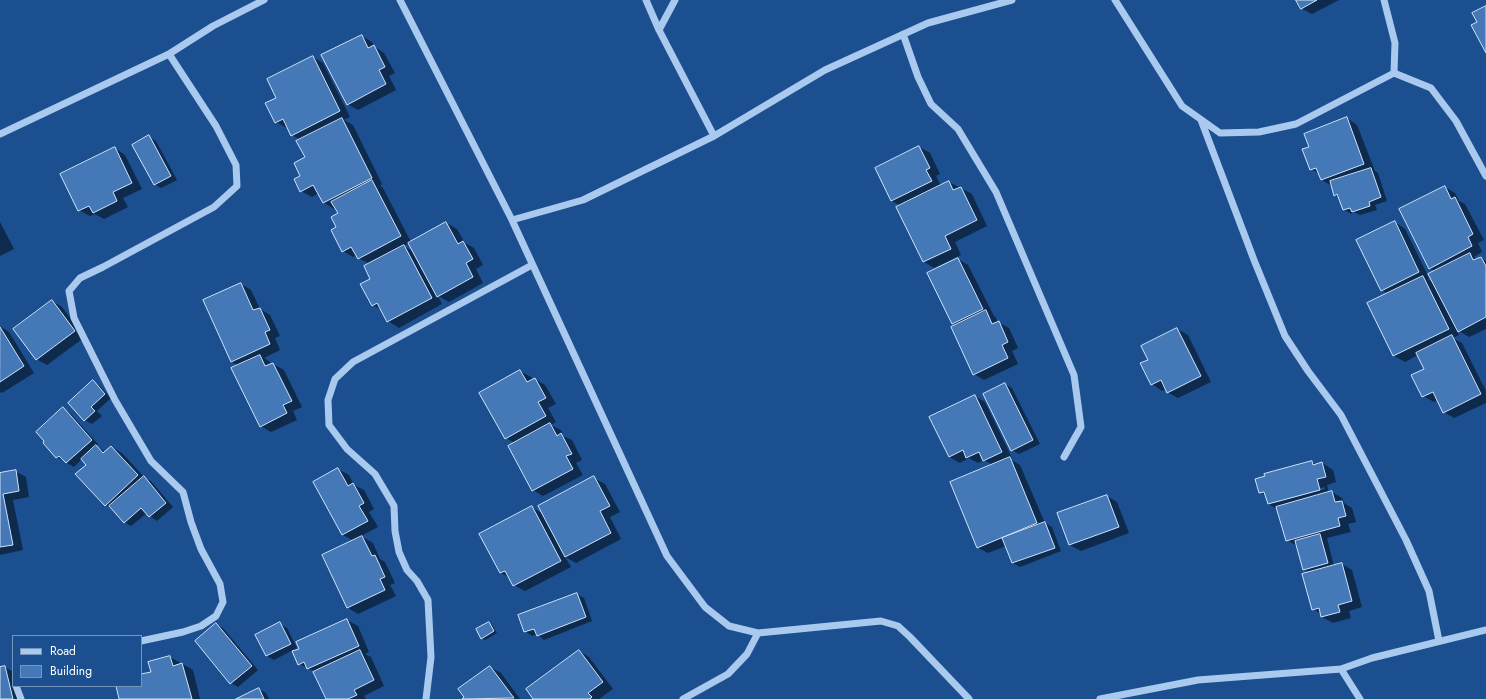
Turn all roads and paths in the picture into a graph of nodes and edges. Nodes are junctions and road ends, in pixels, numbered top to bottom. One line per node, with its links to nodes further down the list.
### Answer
1 (264, 0): 10 (street)
2 (400, 0): 16 (street)
3 (646, 0): 8 (street)
4 (675, 0): 8 (street)
5 (1012, 0): 9 (street)
6 (1115, 0): 12 (street)
7 (1384, 0): 11 (street)
8 (659, 30): 14 (street)
9 (903, 34): 14 (street); 18 (street)
10 (169, 54): 13 (street); 22 (street)
11 (1394, 73): 12 (street); 15 (street)
12 (1201, 120): 21 (street)
13 (0, 134)
14 (714, 136): 16 (street)
15 (1486, 176)
16 (512, 220): 17 (street)
17 (532, 265): 20 (street); 26 (street)
18 (1064, 457)
19 (1486, 630): 21 (street)
20 (758, 633): 27 (street); 28 (street)
21 (1439, 641): 23 (street)
22 (142, 642)
23 (1341, 669): 29 (street); 30 (street)
24 (16, 687): 25 (street)
25 (21, 699)
26 (426, 699)
27 (683, 699)
28 (969, 699)
29 (1100, 699)
30 (1360, 699)

